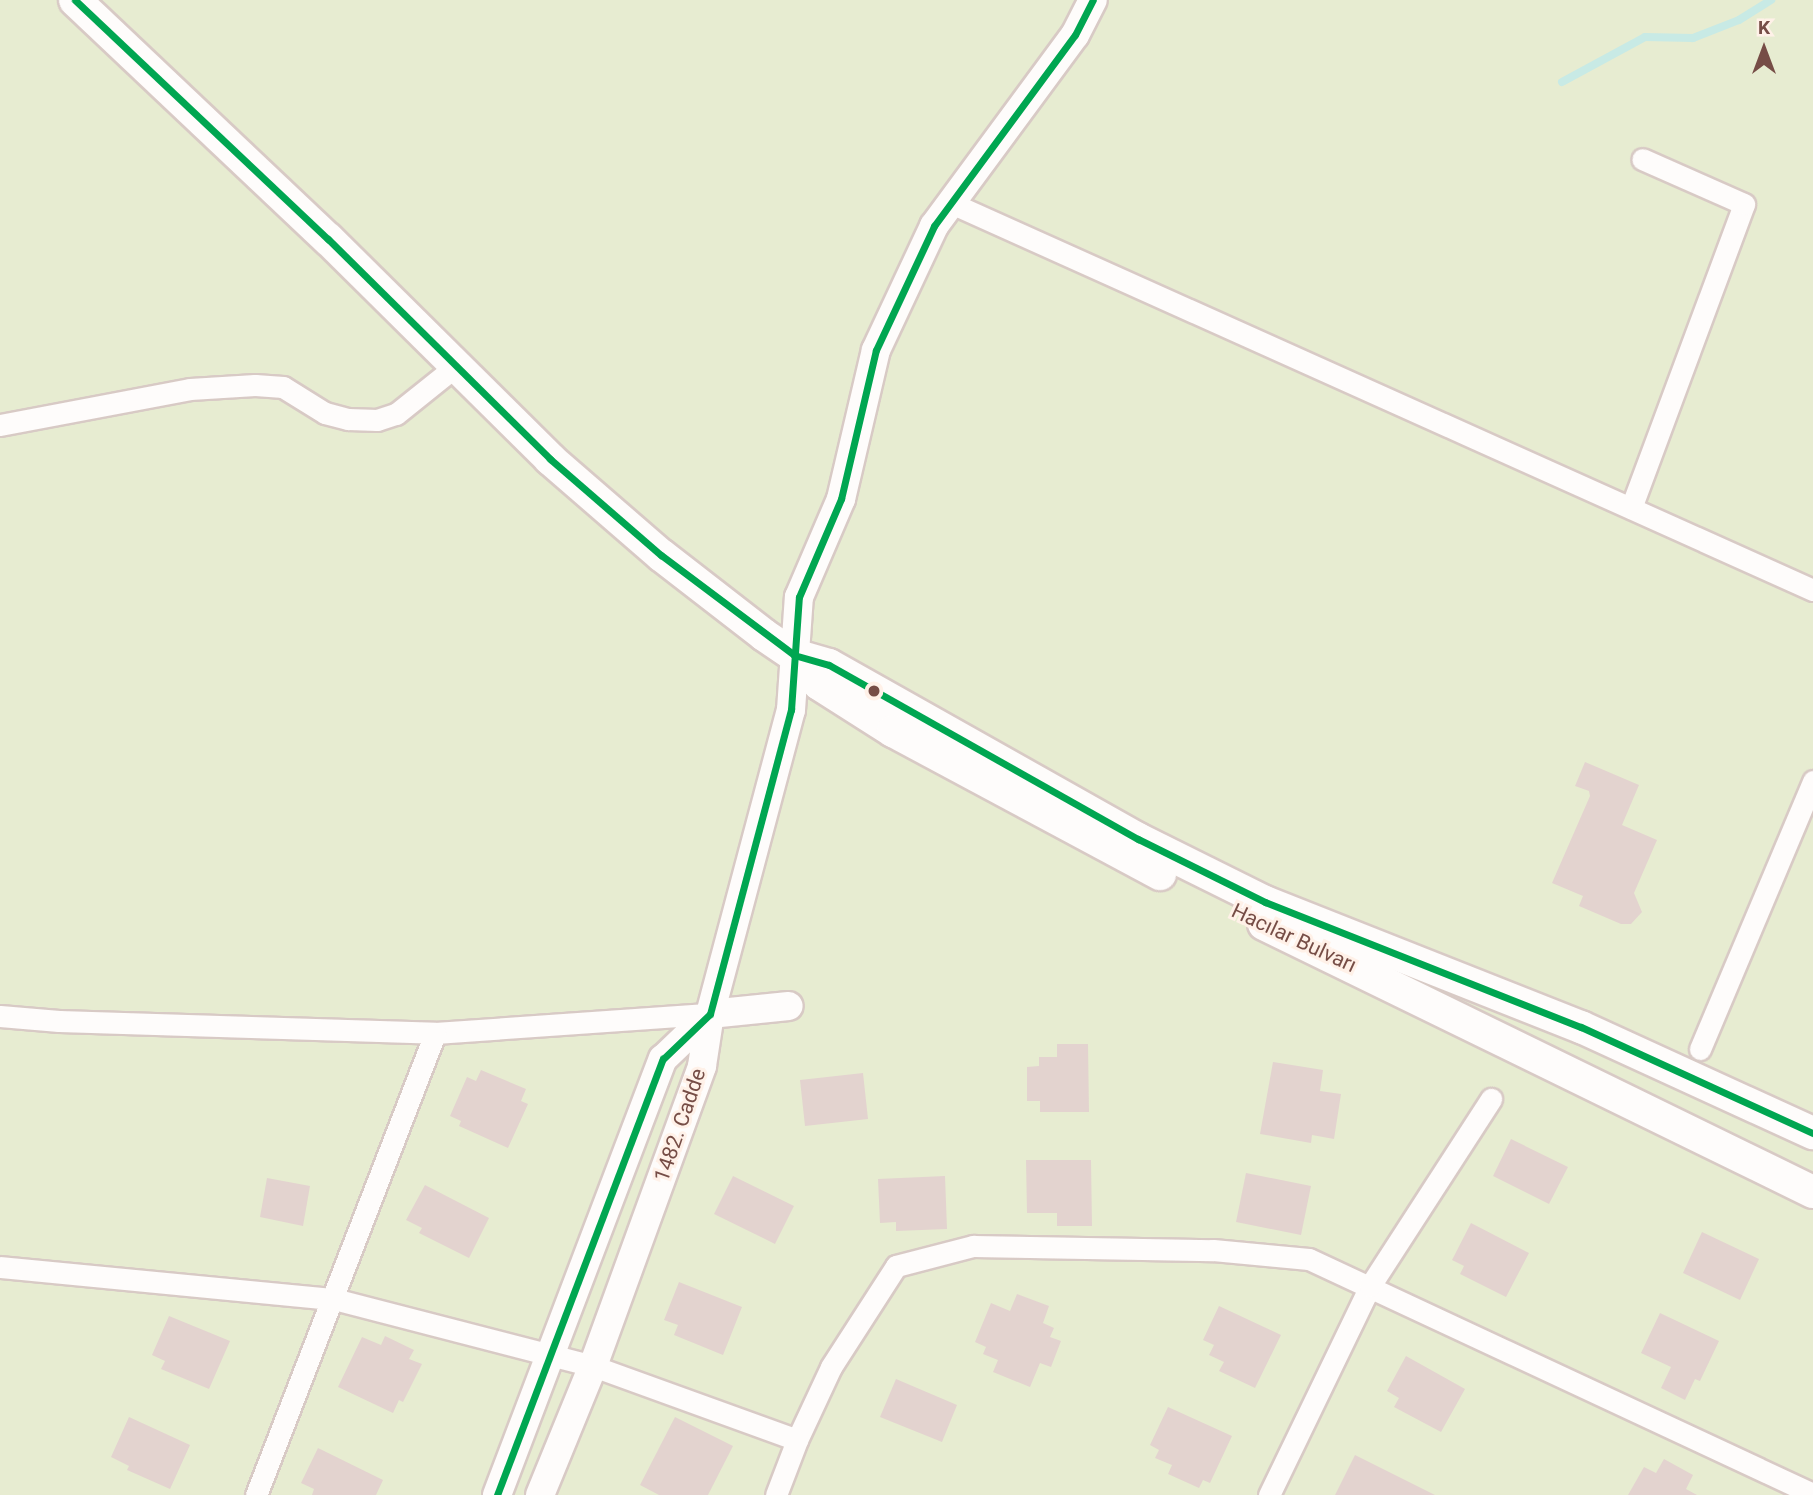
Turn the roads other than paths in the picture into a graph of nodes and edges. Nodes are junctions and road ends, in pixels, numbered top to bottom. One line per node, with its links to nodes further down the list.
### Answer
1 (75, 0): 5 (main road, Hacılar Bulvarı)
2 (1093, 0): 4 (street)
3 (1642, 159): 7 (street)
4 (951, 203): 7 (street); 9 (street)
5 (456, 366): 6 (street); 9 (main road, Hacılar Bulvarı)
6 (0, 425)
7 (1631, 508): 8 (street)
8 (1813, 590)
9 (794, 655): 12 (street); 17 (main road, Hacılar Bulvarı); 18 (main road, Hacılar Bulvarı)
10 (1813, 781): 15 (street)
11 (789, 1006): 12 (street)
12 (710, 1014): 14 (street); 22 (street, 1482. Cadde); 23 (street, 1482. Cadde)
13 (0, 1016): 14 (street)
14 (435, 1033): 21 (street)
15 (1700, 1049)
16 (1491, 1099): 20 (street)
17 (1813, 1133)
18 (1813, 1192)
19 (0, 1267): 21 (street)
20 (1370, 1286): 24 (street); 25 (street); 31 (street)
21 (334, 1299): 22 (street); 27 (street)
22 (549, 1357): 23 (street); 28 (street, 1482. Cadde)
23 (593, 1366): 24 (street); 29 (street, 1482. Cadde)
24 (797, 1440): 30 (street)
25 (1784, 1488): 26 (street)
26 (1813, 1494)
27 (256, 1495)
28 (497, 1495)
29 (540, 1495)
30 (776, 1495)
31 (1269, 1495)

